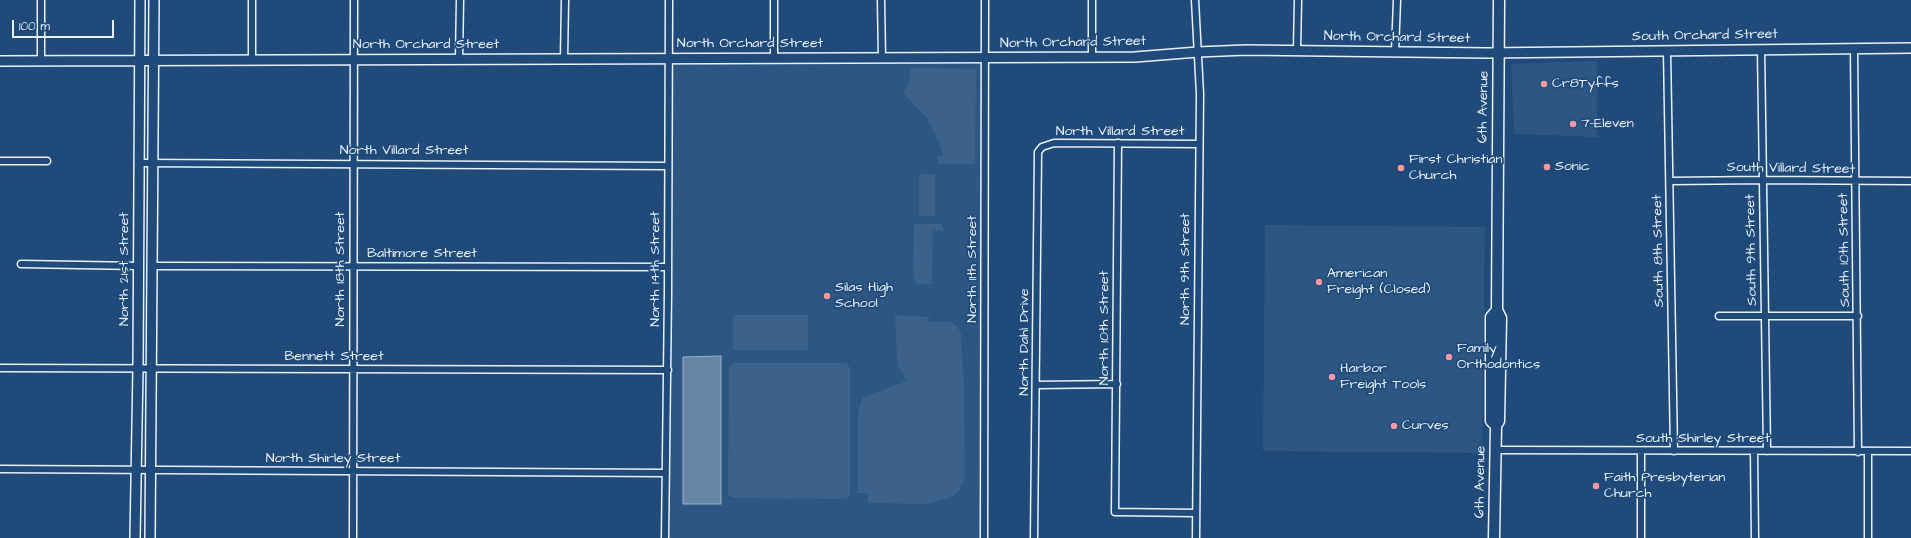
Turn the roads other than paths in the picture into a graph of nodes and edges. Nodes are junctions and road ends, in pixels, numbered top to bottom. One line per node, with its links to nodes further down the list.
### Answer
1 (41, 0): 36 (street)
2 (140, 0): 37 (street, North 21st Street)
3 (154, 0): 32 (street, North 21st Street)
4 (252, 0): 33 (street)
5 (354, 0): 34 (street, North 18th Street)
6 (460, 0): 29 (street)
7 (564, 0): 30 (street)
8 (669, 0): 31 (street, North 14th Street)
9 (774, 0): 26 (street)
10 (881, 0): 27 (street)
11 (985, 0): 28 (street, North 11th Street)
12 (1092, 0): 25 (street)
13 (1195, 0): 22 (street, North 9th Street)
14 (1298, 0): 20 (street)
15 (1397, 0): 23 (street)
16 (1499, 0): 24 (main road, 6th Avenue)
17 (1854, 48): 18 (street, South Orchard Street); 19 (street, South Orchard Street); 50 (street, South 10th Street)
18 (1911, 48)
19 (1761, 49): 21 (street, South Orchard Street); 47 (street, South 9th Street)
20 (1297, 50): 22 (street, North Orchard Street); 23 (street, North Orchard Street)
21 (1667, 50): 24 (street, South Orchard Street); 48 (street, South 8th Street)
22 (1198, 52): 25 (street, North Orchard Street); 39 (street, North 9th Street)
23 (1395, 52): 24 (street, North Orchard Street)
24 (1499, 53): 66 (main road, 6th Avenue)
25 (1092, 57): 28 (street, North Orchard Street)
26 (774, 58): 27 (street, North Orchard Street); 31 (street, North Orchard Street)
27 (882, 58): 28 (street, North Orchard Street)
28 (986, 58): 84 (street, North 11th Street)
29 (459, 59): 30 (street, North Orchard Street); 34 (street, North Orchard Street)
30 (564, 59): 31 (street, North Orchard Street)
31 (668, 59): 46 (street, North 14th Street)
32 (154, 60): 33 (street, North Orchard Street); 37 (street, North Orchard Street); 44 (street, North 21st Street)
33 (252, 60): 34 (street, North Orchard Street)
34 (354, 60): 45 (street, North 18th Street)
35 (0, 61): 36 (street, North Orchard Street)
36 (41, 61): 37 (street, North Orchard Street)
37 (140, 61): 43 (street, North 21st Street)
38 (1118, 143): 39 (street, North Villard Street); 40 (street, North Villard Street); 64 (street, North 10th Street)
39 (1199, 144): 79 (street, North 9th Street)
40 (1042, 147): 65 (street, North Dahl Drive)
41 (0, 160): 42 (street)
42 (47, 161)
43 (140, 163): 44 (street, North Villard Street); 52 (street, North 21st Street)
44 (153, 163): 45 (street, North Villard Street); 53 (street, North 21st Street)
45 (354, 163): 46 (street, North Villard Street); 54 (street, North 18th Street)
46 (668, 166): 55 (street, North 14th Street)
47 (1763, 180): 48 (street, South Villard Street); 50 (street, South Villard Street); 57 (street, South 9th Street)
48 (1670, 181): 70 (street, South 8th Street)
49 (1911, 181): 50 (street, South Villard Street)
50 (1856, 182): 58 (street, South 10th Street)
51 (21, 264): 52 (street)
52 (139, 266): 60 (street, North 21st Street)
53 (152, 266): 54 (street, Baltimore Street); 61 (street, North 21st Street)
54 (354, 266): 55 (street, Baltimore Street); 62 (street, North 18th Street)
55 (668, 267): 63 (street, North 14th Street)
56 (1719, 316): 57 (street)
57 (1765, 316): 58 (street); 68 (street, South 9th Street)
58 (1858, 316): 71 (street, South 10th Street)
59 (0, 368): 60 (street, Bennett Street)
60 (138, 368): 61 (street, Bennett Street); 75 (street, North 21st Street)
61 (151, 368): 62 (street, Bennett Street); 76 (street, North 21st Street)
62 (353, 370): 63 (street, Bennett Street); 77 (street, North 18th Street)
63 (668, 370): 78 (street, North 14th Street)
64 (1117, 384): 65 (street); 79 (street, North 10th Street)
65 (1036, 385): 85 (street, North Dahl Drive)
66 (1496, 450): 69 (street, South Shirley Street); 87 (main road, 6th Avenue)
67 (1754, 451): 68 (street, South Shirley Street); 70 (street, South Shirley Street); 89 (street)
68 (1768, 451): 71 (street, South Shirley Street)
69 (1641, 452): 70 (street, South Shirley Street); 88 (street)
70 (1674, 452)
71 (1858, 452): 72 (street, South Shirley Street)
72 (1868, 452): 73 (street, South Shirley Street); 90 (street)
73 (1911, 452)
74 (0, 470): 75 (street, North Shirley Street)
75 (137, 470): 76 (street, North Shirley Street); 80 (street, North 21st Street)
76 (150, 470): 77 (street, North Shirley Street); 81 (street, North 21st Street)
77 (353, 471): 78 (street, North Shirley Street); 82 (street, North 18th Street)
78 (666, 473): 83 (street, North 14th Street)
79 (1196, 513): 86 (street, North 9th Street)
80 (135, 538)
81 (150, 538)
82 (353, 538)
83 (665, 538)
84 (984, 538)
85 (1034, 538)
86 (1196, 538)
87 (1494, 538)
88 (1641, 538)
89 (1755, 538)
90 (1868, 538)

